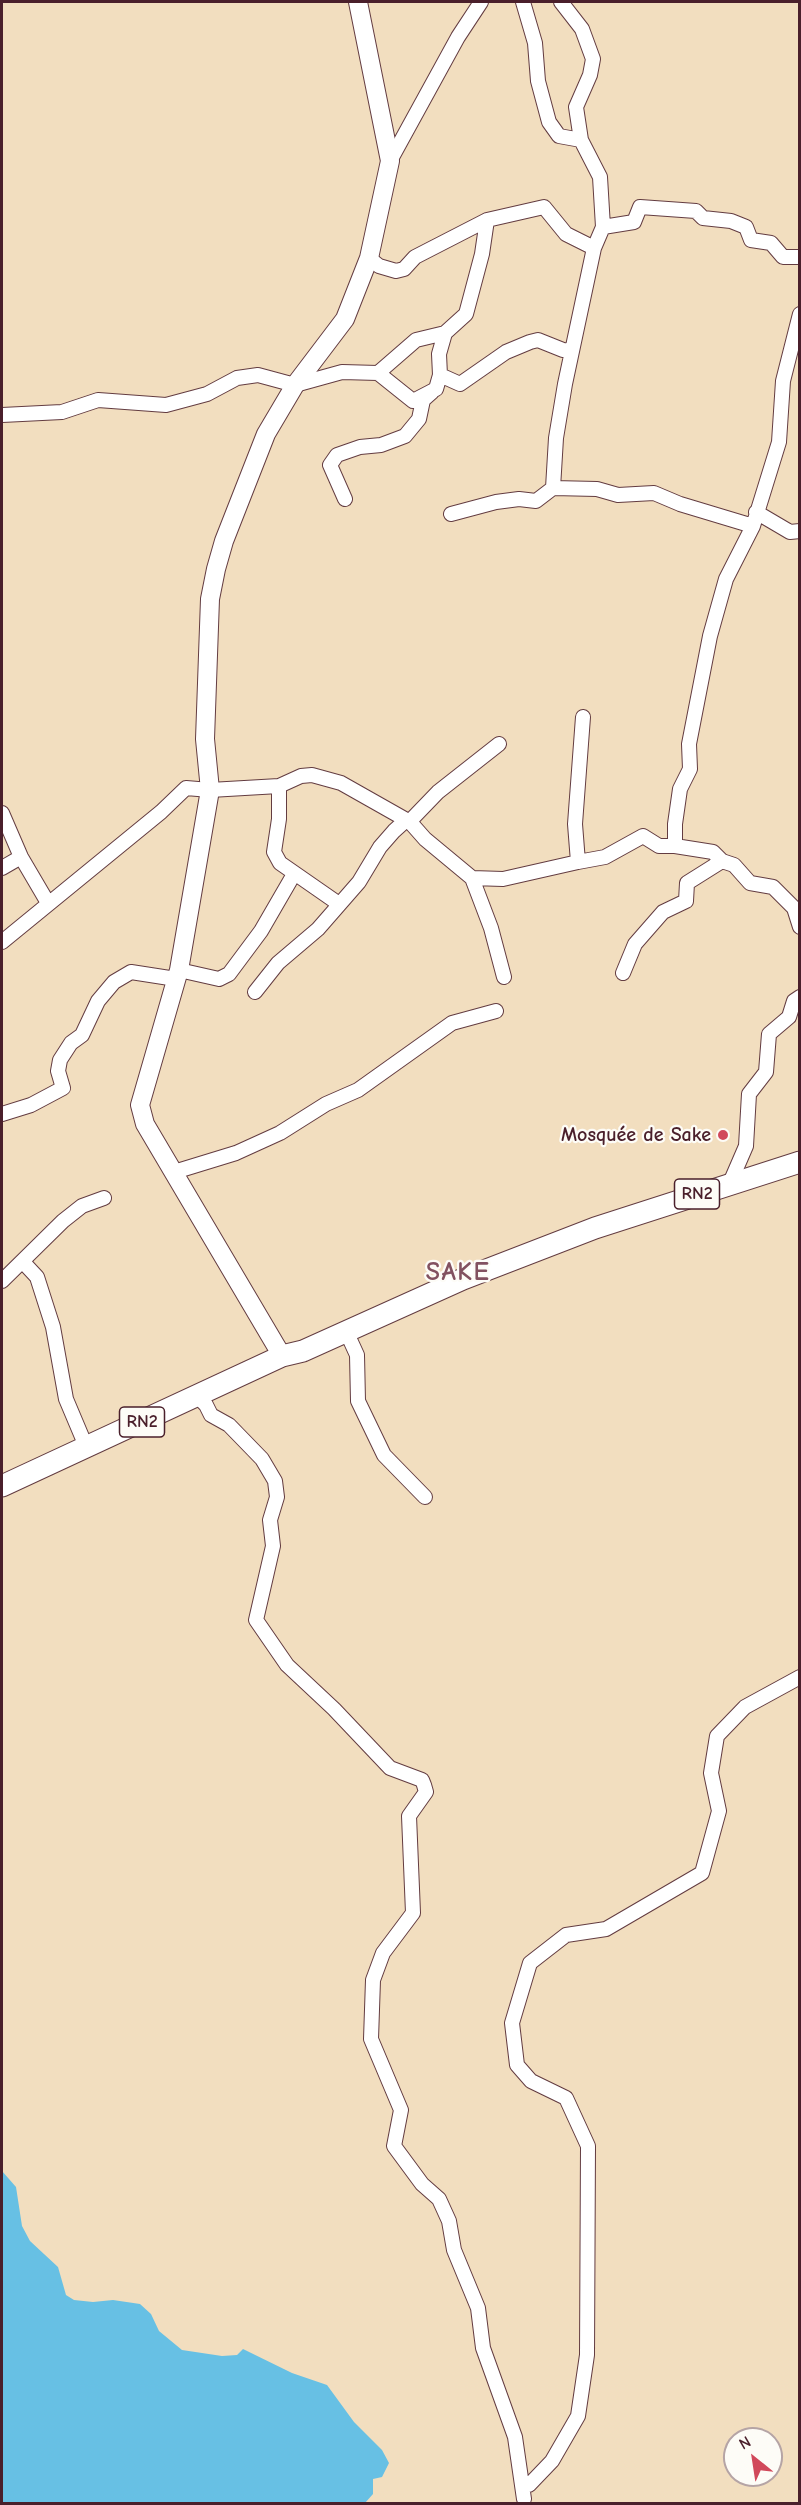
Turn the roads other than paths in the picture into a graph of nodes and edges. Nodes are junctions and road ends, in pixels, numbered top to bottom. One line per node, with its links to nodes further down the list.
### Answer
1 (358, 2): 6 (main road)
2 (481, 2): 6 (street)
3 (523, 2): 5 (street)
4 (561, 2): 5 (street)
5 (581, 140): 8 (street)
6 (390, 161): 11 (main road)
7 (487, 220): 9 (street); 11 (street); 13 (street)
8 (603, 226): 9 (street); 10 (street)
9 (594, 248): 14 (street)
10 (800, 257)
11 (369, 258): 17 (main road)
12 (800, 314): 22 (street)
13 (445, 333): 15 (street); 16 (street)
14 (572, 351): 16 (street); 19 (street)
15 (378, 373): 16 (street); 17 (street)
16 (438, 382): 20 (street)
17 (295, 385): 18 (street); 27 (main road)
18 (2, 415)
19 (553, 488): 21 (street); 22 (street)
20 (345, 499)
21 (451, 514)
22 (755, 519): 23 (street); 30 (street)
23 (800, 531)
24 (583, 717): 33 (street)
25 (499, 744): 29 (street)
26 (279, 786): 27 (street); 29 (street); 35 (street)
27 (210, 790): 37 (street); 42 (main road)
28 (2, 813): 31 (street)
29 (405, 821): 36 (street); 38 (street)
30 (675, 846): 32 (street); 33 (street)
31 (21, 857): 34 (street); 37 (street)
32 (722, 861): 39 (street); 41 (street)
33 (578, 862): 36 (street)
34 (2, 868)
35 (294, 874): 38 (street); 42 (street)
36 (472, 878): 43 (street)
37 (48, 903): 40 (street)
38 (339, 904): 44 (street)
39 (800, 927)
40 (2, 942)
41 (623, 973)
42 (178, 974): 47 (street); 49 (main road)
43 (504, 977)
44 (255, 992)
45 (800, 997): 50 (street)
46 (496, 1011): 49 (street)
47 (2, 1114)
48 (800, 1162): 50 (highway, RN2)
49 (174, 1172): 55 (main road)
50 (730, 1183): 54 (highway, RN2)
51 (104, 1198): 52 (street)
52 (23, 1262): 53 (street); 57 (street)
53 (2, 1281)
54 (346, 1331): 55 (highway, RN2); 59 (street)
55 (282, 1356): 56 (highway, RN2)
56 (198, 1397): 57 (highway, RN2); 62 (street)
57 (92, 1446): 58 (highway, RN2)
58 (2, 1486)
59 (425, 1497)
60 (800, 1677): 61 (street)
61 (529, 2485)
62 (524, 2499)

